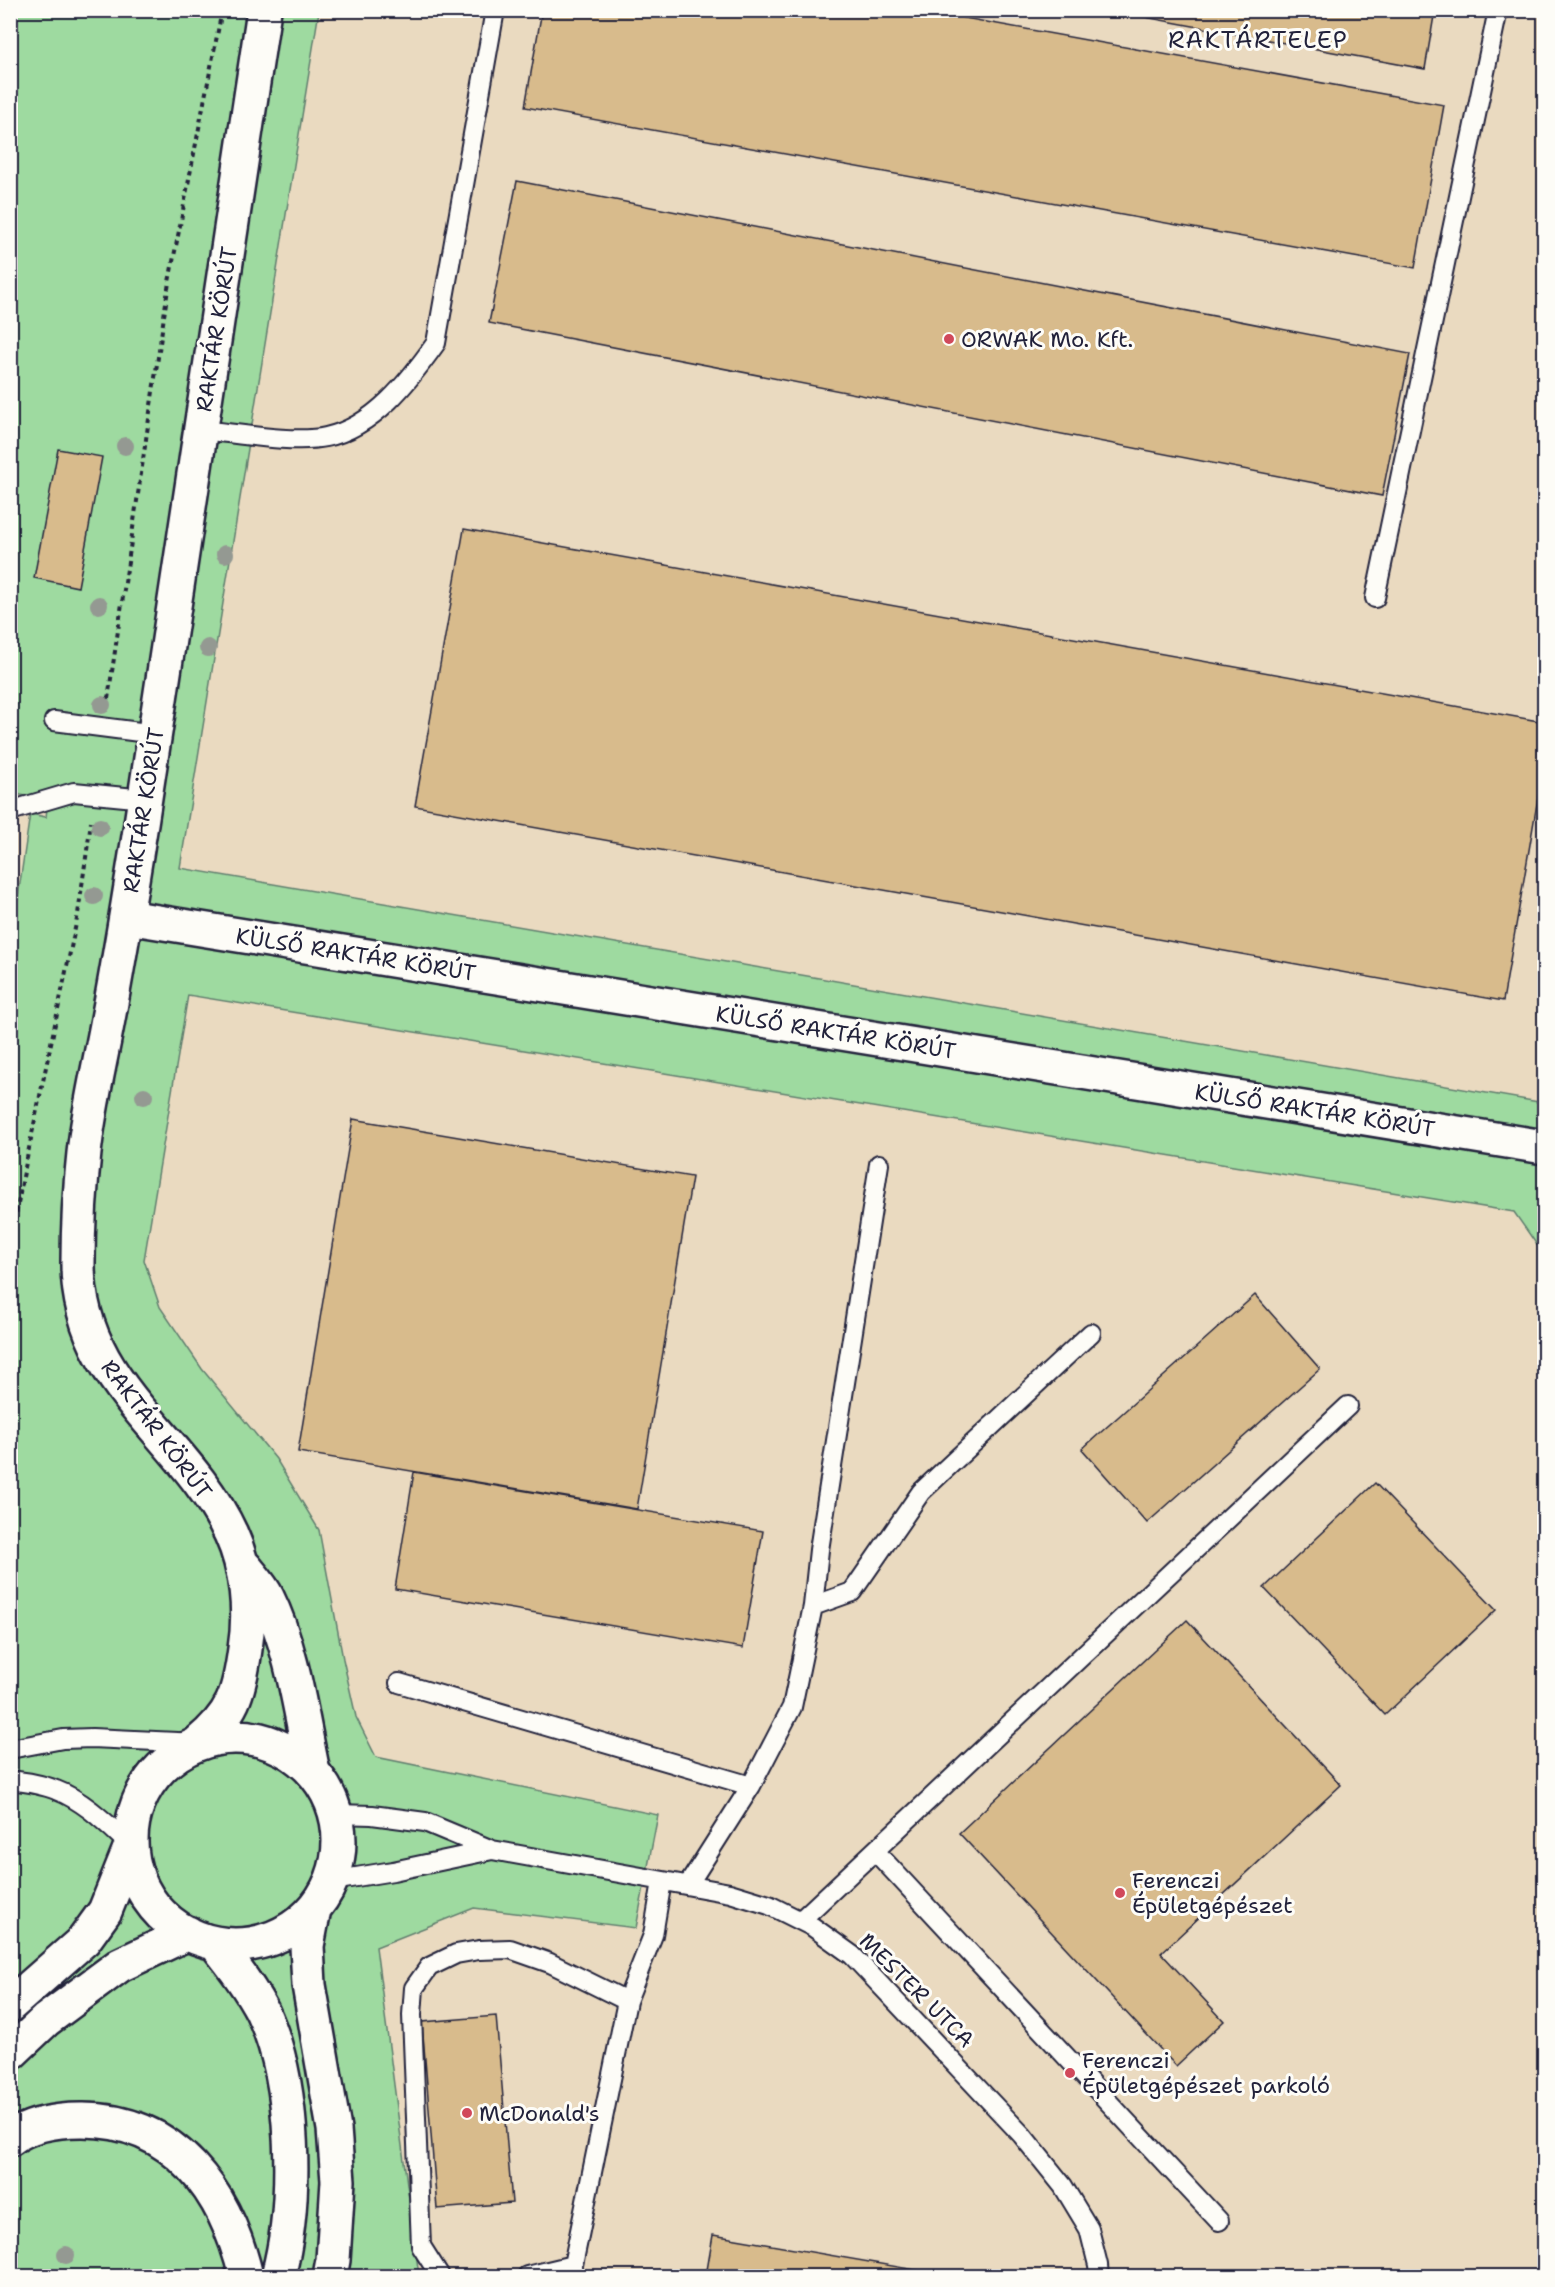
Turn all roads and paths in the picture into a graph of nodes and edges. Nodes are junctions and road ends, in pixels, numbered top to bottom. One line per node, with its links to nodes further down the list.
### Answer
1 (222, 10): 5 (path)
2 (264, 10): 6 (street, RAKTÁR KÖRÚT)
3 (495, 10): 6 (lane)
4 (1498, 10): 7 (lane)
5 (169, 282)
6 (201, 430): 9 (street, RAKTÁR KÖRÚT)
7 (1375, 598)
8 (54, 721): 9 (lane)
9 (136, 732): 10 (street, RAKTÁR KÖRÚT)
10 (127, 797): 11 (lane); 12 (street, RAKTÁR KÖRÚT)
11 (10, 811)
12 (127, 917): 13 (street, KÜLSŐ RAKTÁR KÖRÚT); 17 (street, RAKTÁR KÖRÚT)
13 (1545, 1147)
14 (879, 1164): 18 (lane)
15 (1091, 1333): 18 (lane)
16 (1348, 1406): 28 (lane)
17 (242, 1563): 20 (street); 22 (street)
18 (813, 1606): 24 (lane)
19 (399, 1683): 24 (lane)
20 (198, 1743): 21 (lane); 22 (street); 26 (street)
21 (10, 1749)
22 (313, 1772): 25 (street)
23 (10, 1780): 26 (lane)
24 (751, 1786): 31 (lane)
25 (336, 1814): 27 (lane); 29 (street)
26 (131, 1846): 34 (street); 36 (street)
27 (492, 1850): 29 (lane); 30 (lane, MESTER UTCA)
28 (875, 1851): 33 (lane); 39 (lane)
29 (332, 1881): 32 (street)
30 (662, 1881): 31 (lane, MESTER UTCA); 35 (lane)
31 (688, 1885): 33 (lane, MESTER UTCA)
32 (314, 1909): 34 (street); 42 (street)
33 (801, 1920): 45 (lane, MESTER UTCA)
34 (201, 1938): 37 (street); 41 (street)
35 (627, 2001): 43 (lane); 44 (lane)
36 (10, 2005)
37 (10, 2054)
38 (10, 2139): 40 (street)
39 (1219, 2221)
40 (246, 2277)
41 (278, 2277)
42 (330, 2277)
43 (440, 2277)
44 (527, 2277)
45 (1099, 2277)

